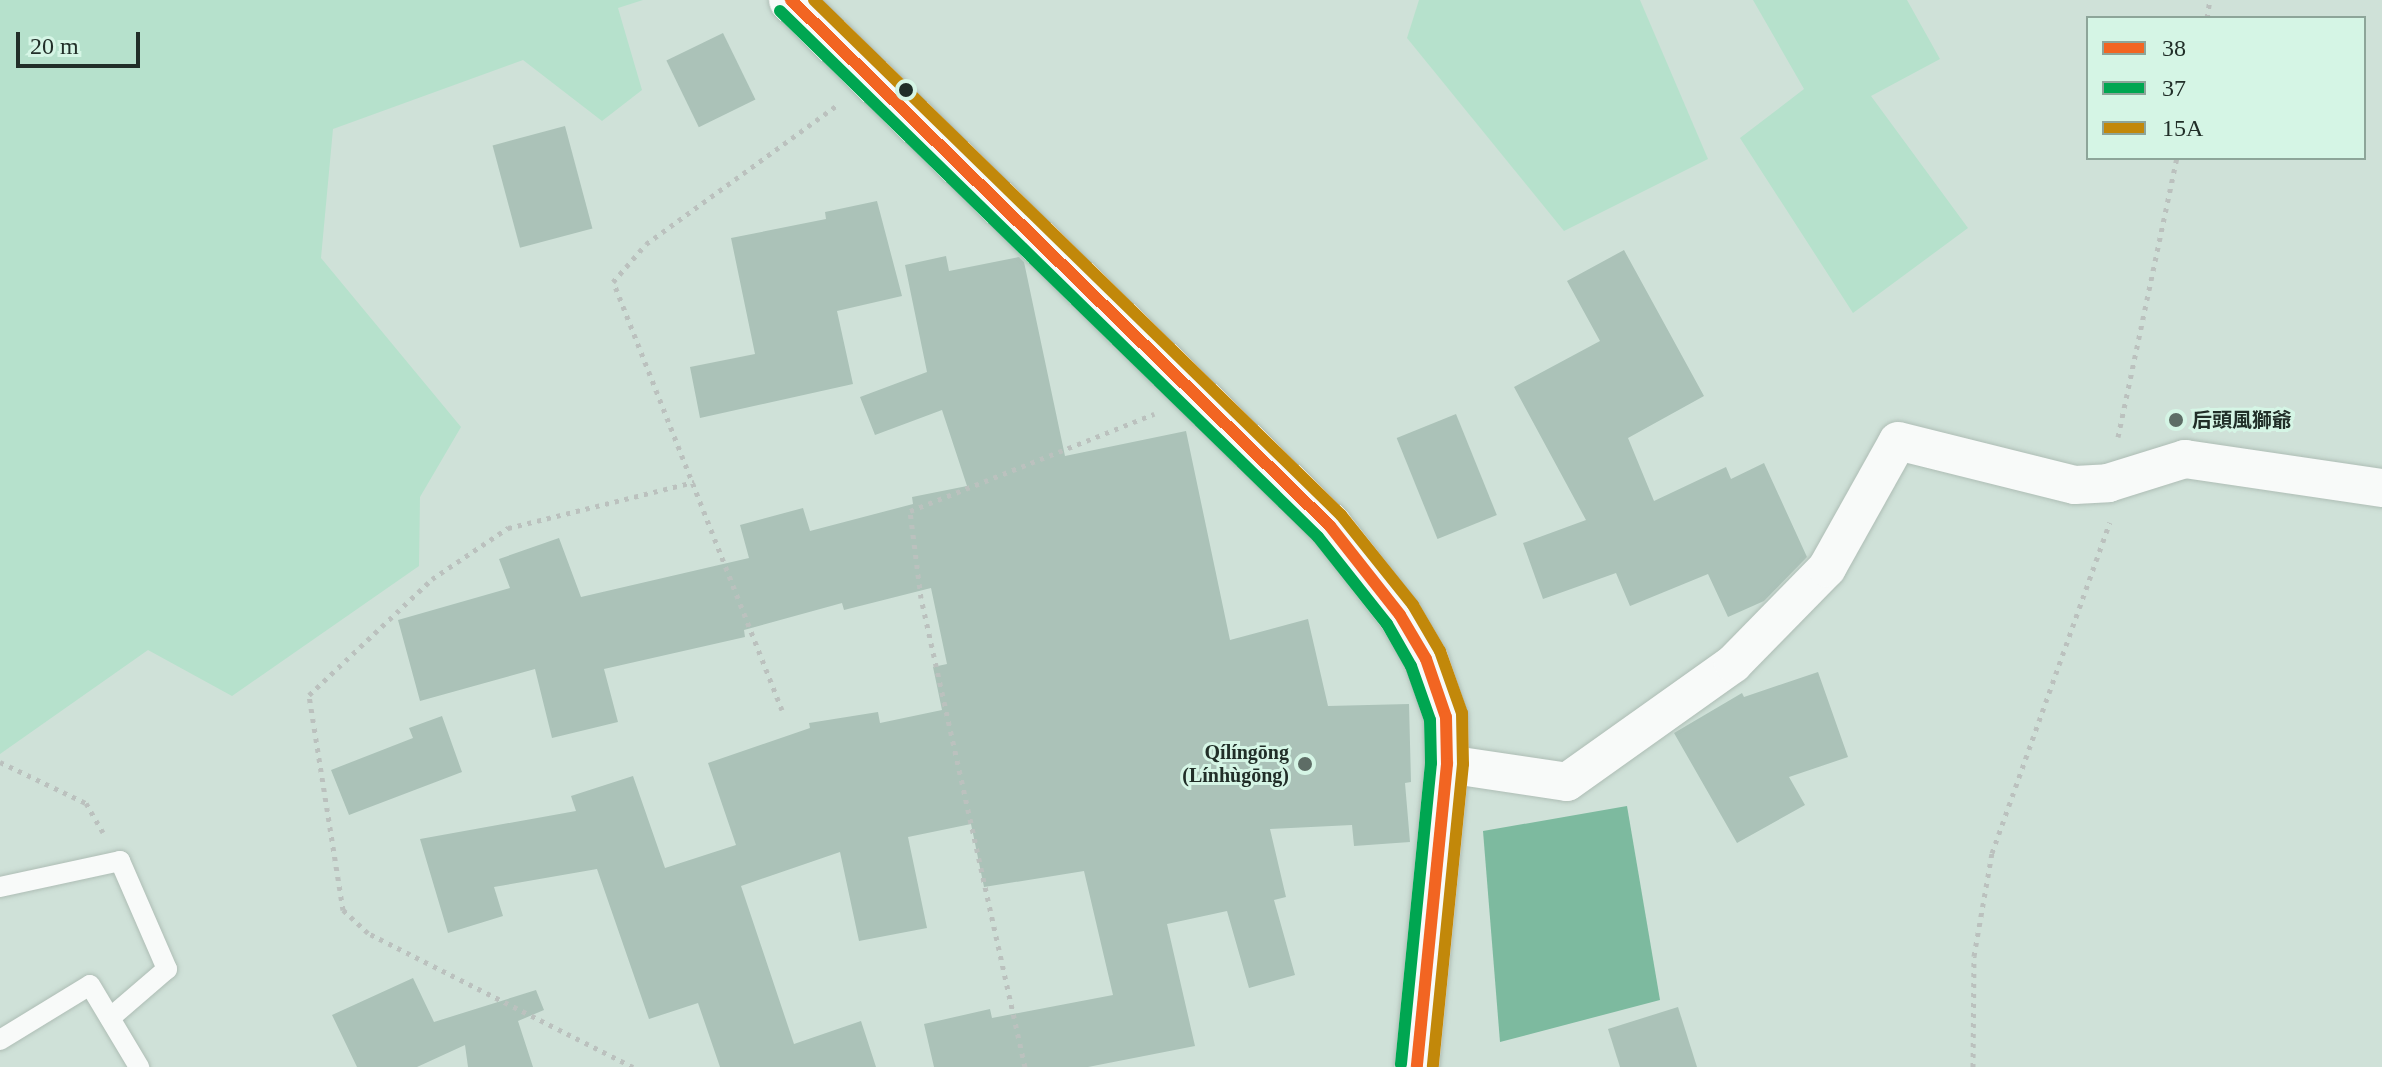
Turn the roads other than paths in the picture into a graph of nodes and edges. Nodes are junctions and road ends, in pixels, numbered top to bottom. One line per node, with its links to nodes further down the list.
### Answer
1 (791, 0): 3 (main road)
2 (2382, 488): 3 (street)
3 (1447, 764): 8 (main road)
4 (0, 887): 5 (lane)
5 (110, 1018): 6 (lane); 7 (lane)
6 (0, 1040)
7 (139, 1067)
8 (1417, 1067)

